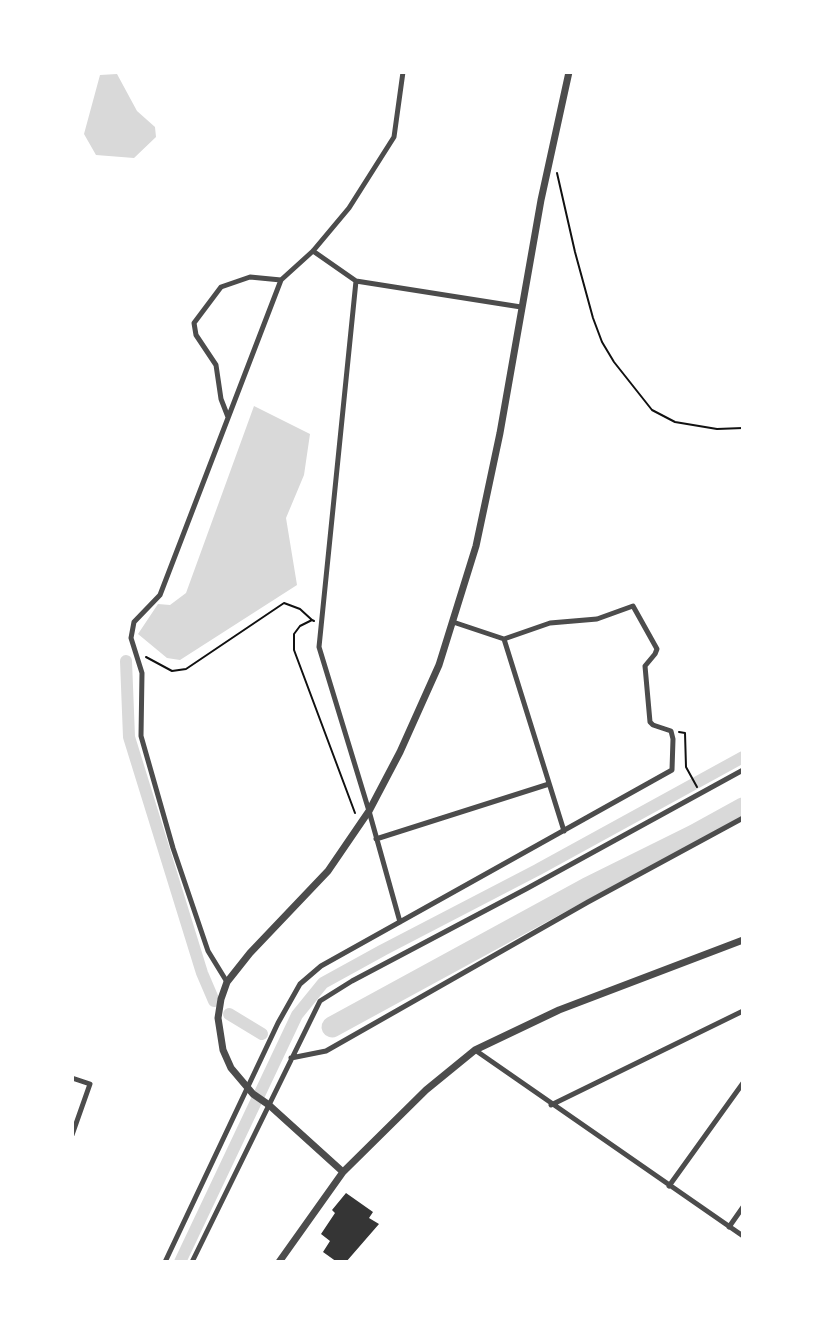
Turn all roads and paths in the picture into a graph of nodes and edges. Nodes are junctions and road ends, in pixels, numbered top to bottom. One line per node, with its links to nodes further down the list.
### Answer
1 (403, 72): 4 (street)
2 (569, 72): 7 (street)
3 (557, 172): 9 (path)
4 (313, 251): 5 (street); 6 (street)
5 (281, 280): 8 (street); 8 (street)
6 (356, 281): 7 (street); 12 (street)
7 (521, 307): 11 (street)
8 (228, 417): 14 (street)
9 (743, 428)
10 (312, 620): 12 (path); 14 (path); 21 (path)
11 (453, 622): 13 (street); 19 (street)
12 (322, 624): 19 (street)
13 (504, 639): 15 (street); 17 (street)
14 (136, 652): 26 (street)
15 (671, 731): 18 (path); 22 (street)
16 (743, 770): 29 (street)
17 (549, 784): 22 (street); 23 (street)
18 (699, 790)
19 (369, 811): 21 (street); 23 (street)
20 (743, 818): 29 (street)
21 (360, 824): 26 (street)
22 (564, 831): 24 (street)
23 (376, 839): 24 (street)
24 (400, 922): 32 (street)
25 (743, 940): 28 (street)
26 (227, 982): 32 (street)
27 (743, 1011): 34 (street)
28 (475, 1050): 34 (street); 36 (street)
29 (291, 1058): 33 (street)
30 (72, 1078): 35 (street)
31 (743, 1083): 37 (street)
32 (247, 1088): 33 (street); 41 (street)
33 (269, 1105): 36 (street); 42 (street)
34 (551, 1105): 37 (street)
35 (72, 1135)
36 (343, 1172): 43 (street)
37 (669, 1186): 39 (street)
38 (743, 1207): 39 (street)
39 (729, 1227): 40 (street)
40 (743, 1236)
41 (165, 1262)
42 (192, 1262)
43 (279, 1262)

